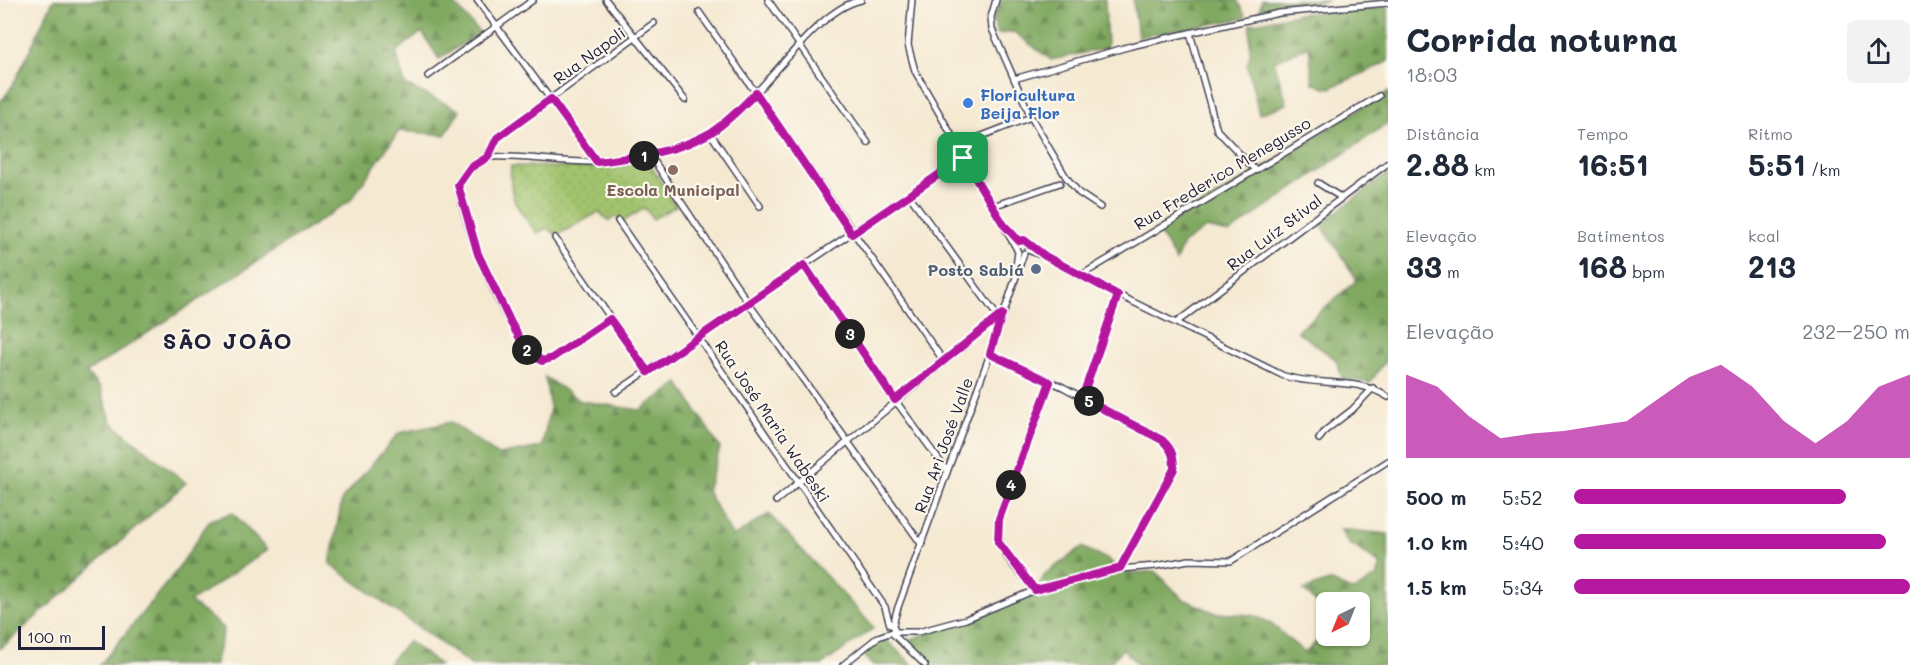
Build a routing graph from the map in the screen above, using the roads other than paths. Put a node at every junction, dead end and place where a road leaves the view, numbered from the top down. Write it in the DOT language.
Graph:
graph roads {
  1 [pos="477,0"];
  2 [pos="532,0"];
  3 [pos="606,0"];
  4 [pos="768,0"];
  5 [pos="861,0"];
  6 [pos="912,0"];
  7 [pos="996,0"];
  8 [pos="849,1"];
  9 [pos="1388,3"];
  10 [pos="699,12"];
  11 [pos="654,23"];
  12 [pos="496,27"];
  13 [pos="1190,33"];
  14 [pos="634,38"];
  15 [pos="801,45"];
  16 [pos="428,76"];
  17 [pos="1014,79"];
  18 [pos="756,93"];
  19 [pos="1379,96"];
  20 [pos="551,99"];
  21 [pos="685,100"];
  22 [pos="1031,117"];
  23 [pos="710,133"];
  24 [pos="868,143"];
  25 [pos="956,146"];
  26 [pos="650,155"];
  27 [pos="488,157"];
  28 [pos="963,158"];
  29 [pos="597,162"];
  30 [pos="1388,163"];
  31 [pos="1254,169"];
  32 [pos="1060,183"];
  33 [pos="1318,183"];
  34 [pos="909,195"];
  35 [pos="1342,198"];
  36 [pos="760,206"];
  37 [pos="993,206"];
  38 [pos="1100,207"];
  39 [pos="618,221"];
  40 [pos="852,234"];
  41 [pos="555,238"];
  42 [pos="1022,247"];
  43 [pos="804,265"];
  44 [pos="1080,276"];
  45 [pos="1118,295"];
  46 [pos="749,304"];
  47 [pos="1000,315"];
  48 [pos="610,319"];
  49 [pos="1177,322"];
  50 [pos="700,338"];
  51 [pos="990,354"];
  52 [pos="942,360"];
  53 [pos="648,372"];
  54 [pos="1050,382"];
  55 [pos="1373,388"];
  56 [pos="616,392"];
  57 [pos="1082,398"];
  58 [pos="1388,398"];
  59 [pos="895,400"];
  60 [pos="1319,439"];
  61 [pos="846,443"];
  62 [pos="1388,461"];
  63 [pos="947,471"];
  64 [pos="800,484"];
  65 [pos="776,501"];
  66 [pos="922,545"];
  67 [pos="1120,568"];
  68 [pos="1035,590"];
  69 [pos="885,607"];
  70 [pos="897,610"];
  71 [pos="892,629"];
  72 [pos="902,633"];
  73 [pos="901,641"];
  74 [pos="843,665"];
  75 [pos="925,665"];
  1 -- 12 [label="street"];
  2 -- 12 [label="street"];
  3 -- 14 [label="street"];
  4 -- 15 [label="street"];
  5 -- 8 [label="street"];
  6 -- 25 [label="street"];
  7 -- 17 [label="street"];
  8 -- 15 [label="street"];
  9 -- 13 [label="street"];
  10 -- 18 [label="street"];
  11 -- 14 [label="street, Rua Napoli"];
  12 -- 16 [label="street"];
  12 -- 20 [label="street"];
  13 -- 17 [label="street"];
  13 -- 31 [label="street"];
  14 -- 20 [label="street, Rua Napoli"];
  14 -- 21 [label="street"];
  15 -- 18 [label="street"];
  15 -- 24 [label="street"];
  17 -- 22 [label="street"];
  18 -- 23 [label="street"];
  18 -- 40 [label="street"];
  19 -- 31 [label="street, Rua Frederico Menegusso"];
  20 -- 27 [label="street, Rua Napoli"];
  20 -- 29 [label="street"];
  22 -- 25 [label="street"];
  22 -- 38 [label="street"];
  23 -- 26 [label="street"];
  23 -- 36 [label="street"];
  25 -- 28 [label="street"];
  26 -- 29 [label="street"];
  26 -- 46 [label="street"];
  27 -- 29 [label="street"];
  27 -- 48 [label="street, Rua Napoli"];
  28 -- 34 [label="street"];
  28 -- 37 [label="street"];
  30 -- 35 [label="street, Rua Luíz Stival"];
  31 -- 44 [label="street, Rua Frederico Menegusso"];
  32 -- 37 [label="street"];
  33 -- 35 [label="street"];
  34 -- 40 [label="street"];
  34 -- 47 [label="street"];
  35 -- 49 [label="street, Rua Luíz Stival"];
  37 -- 42 [label="street"];
  39 -- 50 [label="street, Rua José Maria Wabeski"];
  40 -- 43 [label="street"];
  40 -- 52 [label="street"];
  41 -- 48 [label="street"];
  42 -- 44 [label="street"];
  42 -- 47 [label="street, Rua Ari José Valle"];
  43 -- 46 [label="street"];
  43 -- 59 [label="street"];
  44 -- 45 [label="street"];
  45 -- 49 [label="street"];
  45 -- 57 [label="street"];
  46 -- 50 [label="street"];
  46 -- 61 [label="street"];
  47 -- 51 [label="street, Rua Ari José Valle"];
  47 -- 52 [label="street"];
  48 -- 53 [label="street"];
  49 -- 55 [label="street"];
  50 -- 53 [label="street"];
  50 -- 64 [label="street, Rua José Maria Wabeski"];
  51 -- 54 [label="street"];
  51 -- 63 [label="street, Rua Ari José Valle"];
  52 -- 59 [label="street"];
  53 -- 56 [label="street"];
  54 -- 57 [label="street"];
  54 -- 68 [label="street"];
  55 -- 58 [label="street"];
  55 -- 60 [label="street"];
  57 -- 67 [label="street"];
  59 -- 61 [label="street"];
  59 -- 63 [label="street"];
  61 -- 64 [label="street"];
  61 -- 66 [label="street"];
  62 -- 67 [label="street"];
  63 -- 66 [label="street, Rua Ari José Valle"];
  64 -- 65 [label="street"];
  64 -- 69 [label="street, Rua José Maria Wabeski"];
  66 -- 70 [label="street, Rua Ari José Valle"];
  67 -- 68 [label="street"];
  68 -- 72 [label="street"];
  69 -- 70 [label="street"];
  69 -- 71 [label="street, Rua José Maria Wabeski"];
  70 -- 71 [label="street, Rua Ari José Valle"];
  71 -- 72 [label="street"];
  71 -- 73 [label="street"];
  71 -- 74 [label="street"];
  72 -- 73 [label="street"];
  73 -- 75 [label="street"];
}
